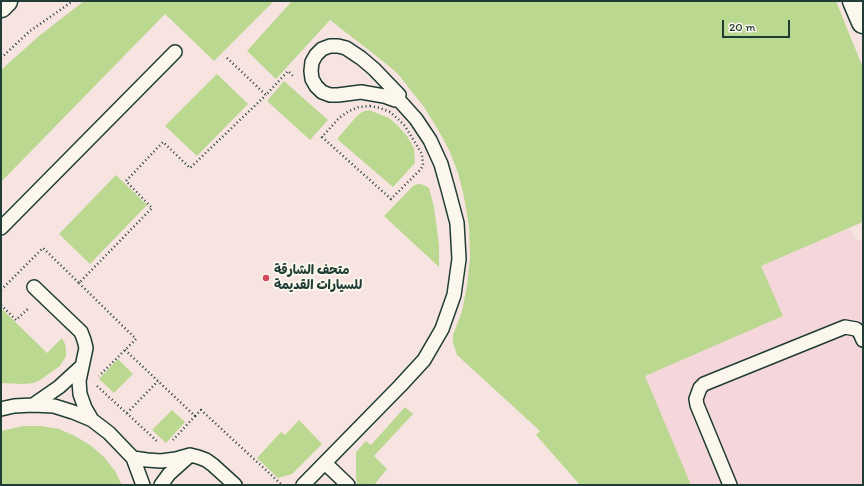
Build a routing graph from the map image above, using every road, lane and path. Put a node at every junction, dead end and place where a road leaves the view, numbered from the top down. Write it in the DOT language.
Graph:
graph roads {
  1 [pos="6,1"];
  2 [pos="73,1"];
  3 [pos="854,1"];
  4 [pos="1,6"];
  5 [pos="863,22"];
  6 [pos="175,52"];
  7 [pos="1,58"];
  8 [pos="227,58"];
  9 [pos="294,76"];
  10 [pos="266,95"];
  11 [pos="398,99"];
  12 [pos="333,113"];
  13 [pos="339,118"];
  14 [pos="1,228"];
  15 [pos="79,283"];
  16 [pos="1,290"];
  17 [pos="38,291"];
  18 [pos="1,305"];
  19 [pos="863,340"];
  20 [pos="125,350"];
  21 [pos="82,366"];
  22 [pos="98,376"];
  23 [pos="158,381"];
  24 [pos="92,382"];
  25 [pos="33,404"];
  26 [pos="1,410"];
  27 [pos="127,413"];
  28 [pos="195,416"];
  29 [pos="92,420"];
  30 [pos="170,443"];
  31 [pos="160,444"];
  32 [pos="190,455"];
  33 [pos="132,458"];
  34 [pos="325,463"];
  35 [pos="143,485"];
  36 [pos="161,485"];
  37 [pos="234,485"];
  38 [pos="282,485"];
  39 [pos="303,485"];
  40 [pos="348,485"];
  41 [pos="730,485"];
  1 -- 4 [label="main road"];
  2 -- 7 [label="path"];
  3 -- 5 [label="main road"];
  6 -- 14 [label="lane"];
  8 -- 10 [label="path"];
  9 -- 10 [label="path"];
  10 -- 15 [label="path"];
  11 -- 11 [label="lane"];
  11 -- 34 [label="lane"];
  12 -- 13 [label="path"];
  13 -- 13 [label="path"];
  15 -- 16 [label="path"];
  15 -- 20 [label="path"];
  17 -- 18 [label="path"];
  17 -- 21 [label="lane"];
  19 -- 41 [label="lane"];
  20 -- 22 [label="path"];
  20 -- 23 [label="path"];
  21 -- 25 [label="lane"];
  21 -- 29 [label="lane"];
  23 -- 27 [label="path"];
  23 -- 28 [label="path"];
  24 -- 27 [label="path"];
  25 -- 26 [label="lane"];
  25 -- 29 [label="lane"];
  27 -- 31 [label="path"];
  28 -- 30 [label="path"];
  28 -- 38 [label="path"];
  29 -- 33 [label="lane"];
  32 -- 33 [label="lane"];
  32 -- 36 [label="lane"];
  32 -- 37 [label="lane"];
  33 -- 35 [label="lane"];
  34 -- 39 [label="lane"];
  34 -- 40 [label="lane"];
}
